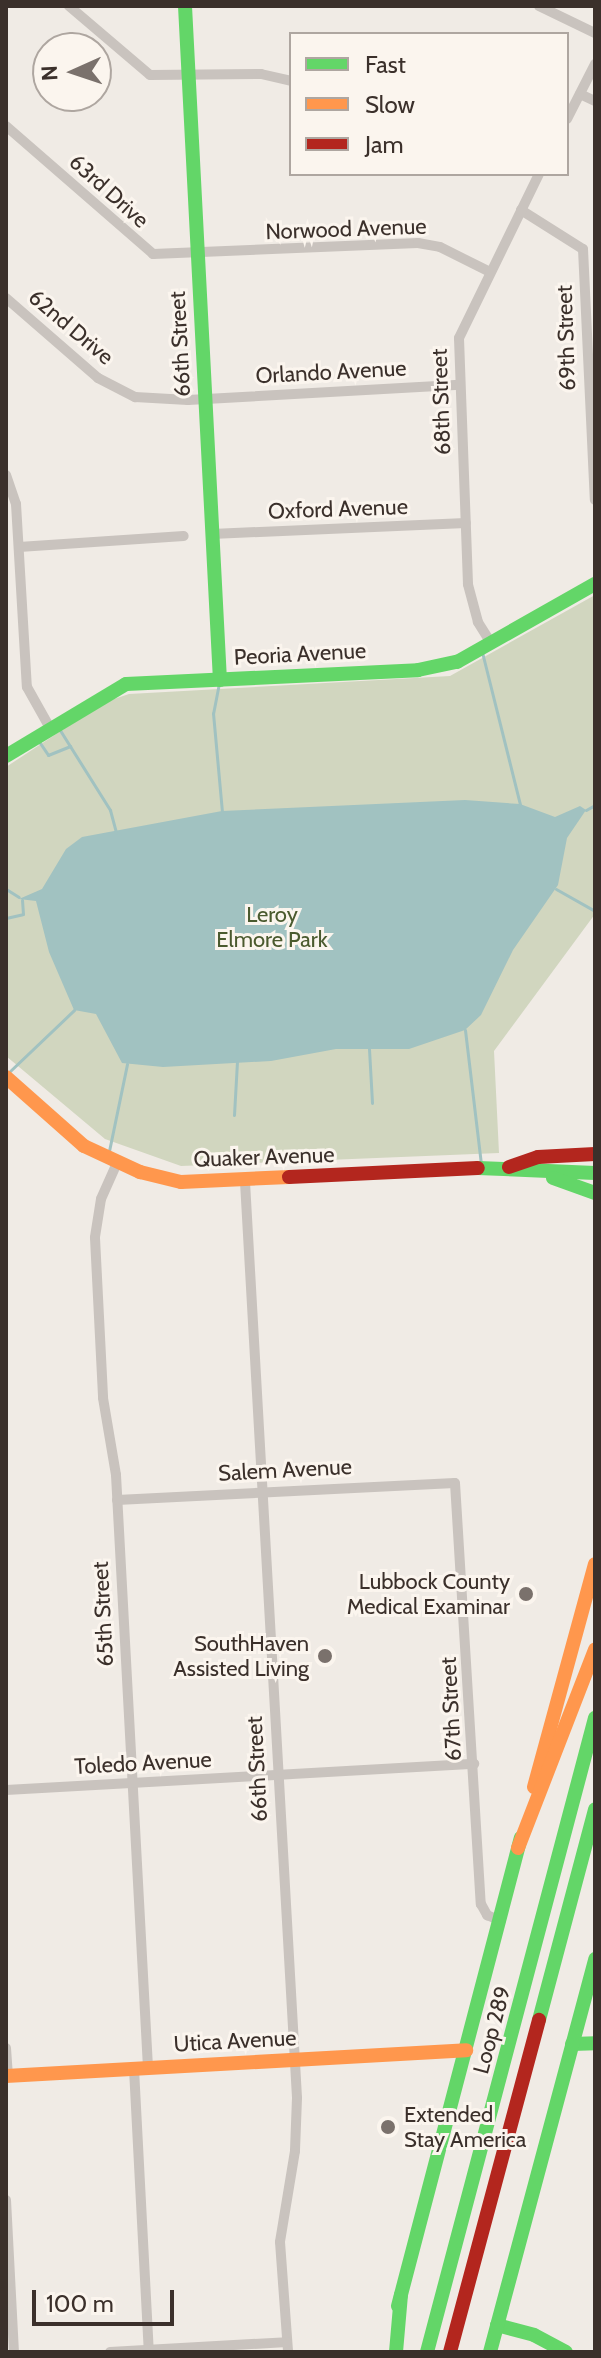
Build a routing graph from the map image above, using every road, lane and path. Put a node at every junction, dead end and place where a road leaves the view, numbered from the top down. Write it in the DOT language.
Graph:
graph roads {
  1 [pos="69,6"];
  2 [pos="185,6"];
  3 [pos="539,6"];
  4 [pos="595,33"];
  5 [pos="595,64"];
  6 [pos="188,77"];
  7 [pos="289,81"];
  8 [pos="580,94"];
  9 [pos="595,101"];
  10 [pos="569,115"];
  11 [pos="6,126"];
  12 [pos="538,176"];
  13 [pos="521,210"];
  14 [pos="198,255"];
  15 [pos="490,272"];
  16 [pos="6,298"];
  17 [pos="460,385"];
  18 [pos="205,399"];
  19 [pos="6,475"];
  20 [pos="595,500"];
  21 [pos="466,523"];
  22 [pos="212,534"];
  23 [pos="184,536"];
  24 [pos="19,547"];
  25 [pos="595,584"];
  26 [pos="491,643"];
  27 [pos="220,680"];
  28 [pos="50,728"];
  29 [pos="6,756"];
  30 [pos="6,1077"];
  31 [pos="595,1154"];
  32 [pos="117,1163"];
  33 [pos="509,1167"];
  34 [pos="595,1173"];
  35 [pos="537,1174"];
  36 [pos="245,1182"];
  37 [pos="595,1193"];
  38 [pos="455,1483"];
  39 [pos="264,1490"];
  40 [pos="117,1500"];
  41 [pos="595,1564"];
  42 [pos="595,1649"];
  43 [pos="595,1718"];
  44 [pos="474,1764"];
  45 [pos="280,1775"];
  46 [pos="133,1783"];
  47 [pos="6,1790"];
  48 [pos="595,1809"];
  49 [pos="518,1848"];
  50 [pos="501,1921"];
  51 [pos="595,1959"];
  52 [pos="595,2043"];
  53 [pos="572,2044"];
  54 [pos="6,2048"];
  55 [pos="466,2050"];
  56 [pos="295,2060"];
  57 [pos="141,2068"];
  58 [pos="7,2076"];
  59 [pos="6,2200"];
  60 [pos="401,2295"];
  61 [pos="497,2325"];
  62 [pos="287,2347"];
  63 [pos="149,2351"];
  64 [pos="14,2352"];
  65 [pos="110,2352"];
  66 [pos="386,2352"];
  67 [pos="396,2352"];
  68 [pos="427,2352"];
  69 [pos="450,2352"];
  70 [pos="490,2352"];
  71 [pos="566,2352"];
  1 -- 6 [label="street"];
  2 -- 6 [label="main road, 66th Street"];
  3 -- 4 [label="street"];
  5 -- 8 [label="street"];
  6 -- 7 [label="street"];
  6 -- 14 [label="main road, 66th Street"];
  8 -- 9 [label="street"];
  8 -- 10 [label="street"];
  11 -- 14 [label="street, 63rd Drive"];
  12 -- 13 [label="street, 68th Street"];
  13 -- 15 [label="street, 68th Street"];
  13 -- 20 [label="street, 69th Street"];
  14 -- 15 [label="street, Norwood Avenue"];
  14 -- 18 [label="main road, 66th Street"];
  15 -- 17 [label="street, 68th Street"];
  16 -- 18 [label="street, 62nd Drive"];
  17 -- 18 [label="street, Orlando Avenue"];
  17 -- 21 [label="street, 68th Street"];
  18 -- 22 [label="main road, 66th Street"];
  19 -- 24 [label="street"];
  21 -- 22 [label="street, Oxford Avenue"];
  21 -- 26 [label="street, 68th Street"];
  22 -- 27 [label="main road, 66th Street"];
  23 -- 24 [label="street"];
  24 -- 28 [label="street"];
  25 -- 26 [label="main road, Peoria Avenue"];
  26 -- 27 [label="main road, Peoria Avenue"];
  27 -- 28 [label="main road, Peoria Avenue"];
  28 -- 29 [label="main road, Peoria Avenue"];
  30 -- 32 [label="main road, Quaker Avenue"];
  31 -- 33 [label="main road, Quaker Avenue"];
  32 -- 36 [label="main road, Quaker Avenue"];
  32 -- 40 [label="street, 65th Street"];
  33 -- 35 [label="main road, Quaker Avenue"];
  33 -- 36 [label="main road, Quaker Avenue"];
  34 -- 35 [label="main road, Quaker Avenue"];
  35 -- 37 [label="main road"];
  36 -- 39 [label="street, 66th Street"];
  38 -- 39 [label="street, Salem Avenue"];
  38 -- 44 [label="street, 67th Street"];
  39 -- 40 [label="street, Salem Avenue"];
  39 -- 45 [label="street, 66th Street"];
  40 -- 46 [label="street, 65th Street"];
  41 -- 49 [label="main road"];
  42 -- 49 [label="main road"];
  43 -- 68 [label="main road, Loop 289"];
  44 -- 45 [label="street, Toledo Avenue"];
  44 -- 50 [label="street, 67th Street"];
  45 -- 46 [label="street, Toledo Avenue"];
  45 -- 56 [label="street, 66th Street"];
  46 -- 47 [label="street, Toledo Avenue"];
  46 -- 57 [label="street, 65th Street"];
  48 -- 69 [label="main road, Loop 289"];
  49 -- 50 [label="main road"];
  50 -- 55 [label="main road"];
  51 -- 53 [label="main road"];
  52 -- 53 [label="main road"];
  53 -- 61 [label="main road"];
  54 -- 58 [label="street"];
  55 -- 56 [label="main road, Utica Avenue"];
  55 -- 60 [label="main road"];
  56 -- 57 [label="main road, Utica Avenue"];
  56 -- 62 [label="street, 66th Street"];
  57 -- 58 [label="main road, Utica Avenue"];
  57 -- 63 [label="street, 65th Street"];
  59 -- 64 [label="street"];
  60 -- 66 [label="main road"];
  60 -- 67 [label="main road"];
  61 -- 70 [label="main road"];
  61 -- 71 [label="main road"];
  62 -- 63 [label="street"];
  63 -- 65 [label="street"];
}
